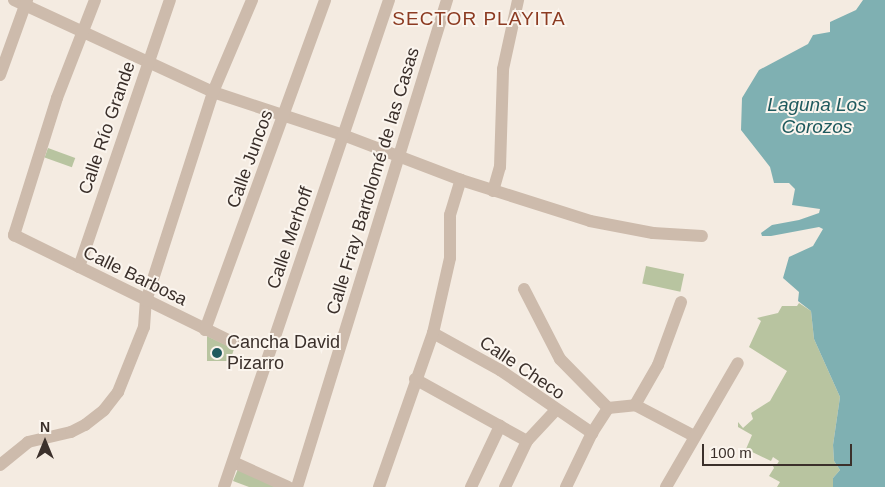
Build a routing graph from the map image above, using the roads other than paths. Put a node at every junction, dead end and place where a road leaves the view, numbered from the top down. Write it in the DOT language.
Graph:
graph roads {
  1 [pos="95,0"];
  2 [pos="170,0"];
  3 [pos="252,0"];
  4 [pos="325,0"];
  5 [pos="389,0"];
  6 [pos="447,0"];
  7 [pos="518,0"];
  8 [pos="22,2"];
  9 [pos="81,32"];
  10 [pos="148,64"];
  11 [pos="0,75"];
  12 [pos="213,92"];
  13 [pos="284,116"];
  14 [pos="343,135"];
  15 [pos="398,155"];
  16 [pos="461,180"];
  17 [pos="494,191"];
  18 [pos="702,236"];
  19 [pos="78,267"];
  20 [pos="524,289"];
  21 [pos="146,301"];
  22 [pos="681,302"];
  23 [pos="205,330"];
  24 [pos="433,333"];
  25 [pos="234,343"];
  26 [pos="738,363"];
  27 [pos="415,378"];
  28 [pos="636,405"];
  29 [pos="608,408"];
  30 [pos="555,411"];
  31 [pos="500,426"];
  32 [pos="592,433"];
  33 [pos="694,436"];
  34 [pos="527,441"];
  35 [pos="232,462"];
  36 [pos="0,465"];
  37 [pos="224,487"];
  38 [pos="288,487"];
  39 [pos="297,487"];
  40 [pos="379,487"];
  41 [pos="471,487"];
  42 [pos="505,487"];
  43 [pos="566,487"];
  44 [pos="666,487"];
  1 -- 9 [label="street"];
  2 -- 10 [label="street, Calle Río Grande"];
  3 -- 12 [label="street"];
  4 -- 13 [label="street, Calle Juncos"];
  5 -- 14 [label="street, Calle Merhoff"];
  6 -- 15 [label="street, Calle Fray Bartolomé de las Casas"];
  7 -- 17 [label="street"];
  8 -- 9 [label="street"];
  8 -- 11 [label="street"];
  9 -- 10 [label="street"];
  9 -- 19 [label="street, Calle Barbosa"];
  10 -- 12 [label="street"];
  10 -- 19 [label="street, Calle Río Grande"];
  12 -- 13 [label="street"];
  12 -- 21 [label="street"];
  13 -- 14 [label="street"];
  13 -- 23 [label="street, Calle Juncos"];
  14 -- 15 [label="street"];
  14 -- 35 [label="street, Calle Merhoff"];
  15 -- 16 [label="street"];
  15 -- 39 [label="street, Calle Fray Bartolomé de las Casas"];
  16 -- 17 [label="street"];
  16 -- 24 [label="street"];
  17 -- 18 [label="street"];
  19 -- 21 [label="street, Calle Barbosa"];
  20 -- 29 [label="street"];
  21 -- 23 [label="street, Calle Barbosa"];
  21 -- 36 [label="street"];
  22 -- 28 [label="street"];
  23 -- 25 [label="street, Calle Barbosa"];
  24 -- 27 [label="street"];
  24 -- 30 [label="street, Calle Checo"];
  26 -- 33 [label="street"];
  27 -- 31 [label="street"];
  27 -- 40 [label="street"];
  28 -- 29 [label="street"];
  28 -- 33 [label="street"];
  29 -- 32 [label="street"];
  30 -- 32 [label="street, Calle Checo"];
  30 -- 34 [label="street"];
  31 -- 34 [label="street"];
  31 -- 41 [label="street"];
  32 -- 43 [label="street"];
  33 -- 44 [label="street"];
  34 -- 42 [label="street"];
  35 -- 37 [label="street, Calle Merhoff"];
  35 -- 38 [label="street"];
}
